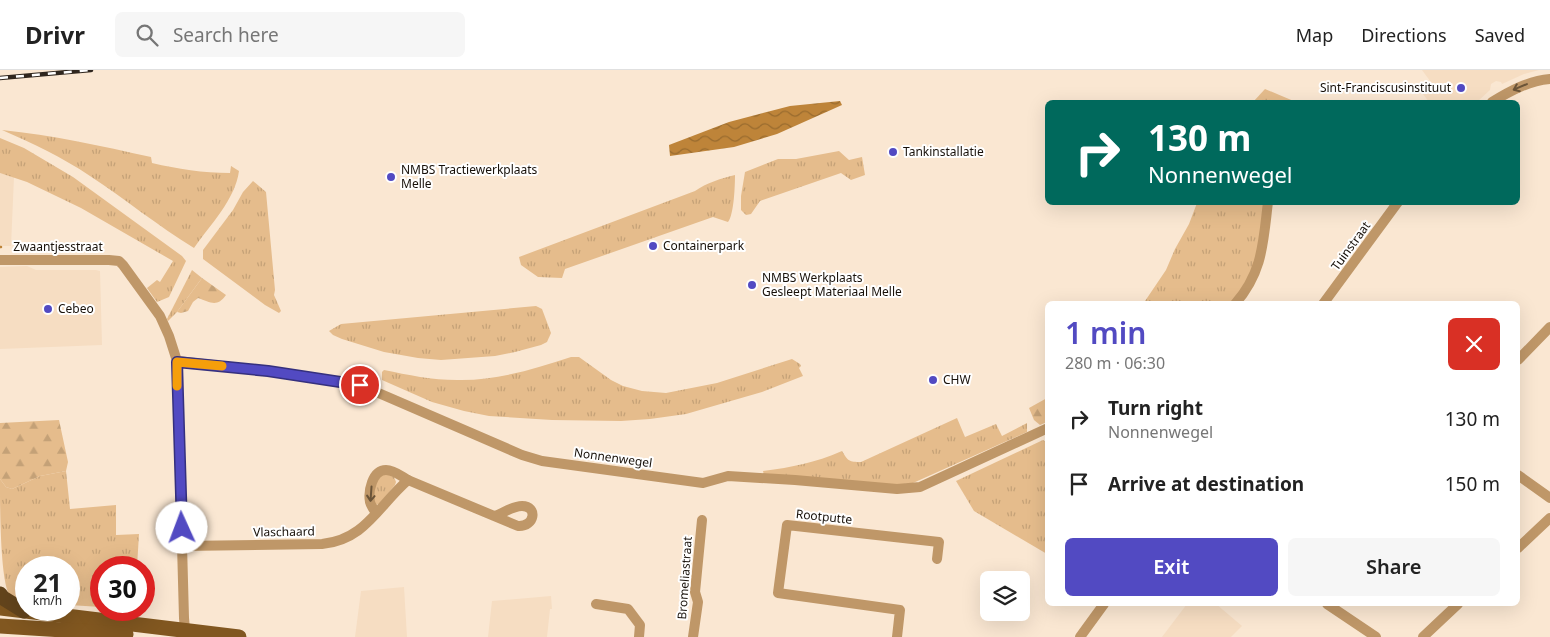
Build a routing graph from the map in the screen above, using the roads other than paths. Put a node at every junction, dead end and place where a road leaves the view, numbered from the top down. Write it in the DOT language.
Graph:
graph roads {
  1 [pos="1550,79"];
  2 [pos="1496,100"];
  3 [pos="1268,205"];
  4 [pos="1396,205"];
  5 [pos="0,260"];
  6 [pos="1237,301"];
  7 [pos="1325,301"];
  8 [pos="1550,326"];
  9 [pos="1520,358"];
  10 [pos="177,362"];
  11 [pos="1045,429"];
  12 [pos="1520,476"];
  13 [pos="408,480"];
  14 [pos="1550,498"];
  15 [pos="376,513"];
  16 [pos="496,516"];
  17 [pos="1550,518"];
  18 [pos="702,520"];
  19 [pos="182,546"];
  20 [pos="1520,546"];
  21 [pos="937,560"];
  22 [pos="0,594"];
  23 [pos="596,604"];
  24 [pos="15,605"];
  25 [pos="1103,606"];
  26 [pos="1330,606"];
  27 [pos="1456,606"];
  28 [pos="0,608"];
  29 [pos="15,609"];
  30 [pos="80,619"];
  31 [pos="4,624"];
  32 [pos="183,635"];
  33 [pos="160,637"];
  34 [pos="239,637"];
  35 [pos="638,637"];
  36 [pos="693,637"];
  37 [pos="897,637"];
  38 [pos="1080,637"];
  39 [pos="1376,637"];
  40 [pos="1423,637"];
  1 -- 2 [label="street, one-way"];
  3 -- 6 [label="street"];
  4 -- 7 [label="street, Tuinstraat"];
  5 -- 10 [label="street, Zwaantjesstraat"];
  8 -- 9 [label="street"];
  10 -- 11 [label="street, Nonnenwegel"];
  10 -- 19 [label="street, Zwaantjesstraat"];
  12 -- 14 [label="street"];
  13 -- 15 [label="street, Vlaschaard"];
  13 -- 15 [label="street, one-way"];
  13 -- 16 [label="street"];
  15 -- 19 [label="street, Vlaschaard"];
  17 -- 20 [label="street"];
  18 -- 36 [label="street, Bromeliastraat"];
  19 -- 32 [label="street, Zwaantjesstraat"];
  21 -- 37 [label="street, Rootputte"];
  22 -- 24 [label="highway"];
  23 -- 35 [label="street"];
  25 -- 38 [label="street"];
  26 -- 39 [label="street"];
  27 -- 40 [label="street"];
  28 -- 29 [label="main road"];
  30 -- 32 [label="main road"];
  31 -- 33 [label="main road"];
  32 -- 34 [label="main road"];
}
